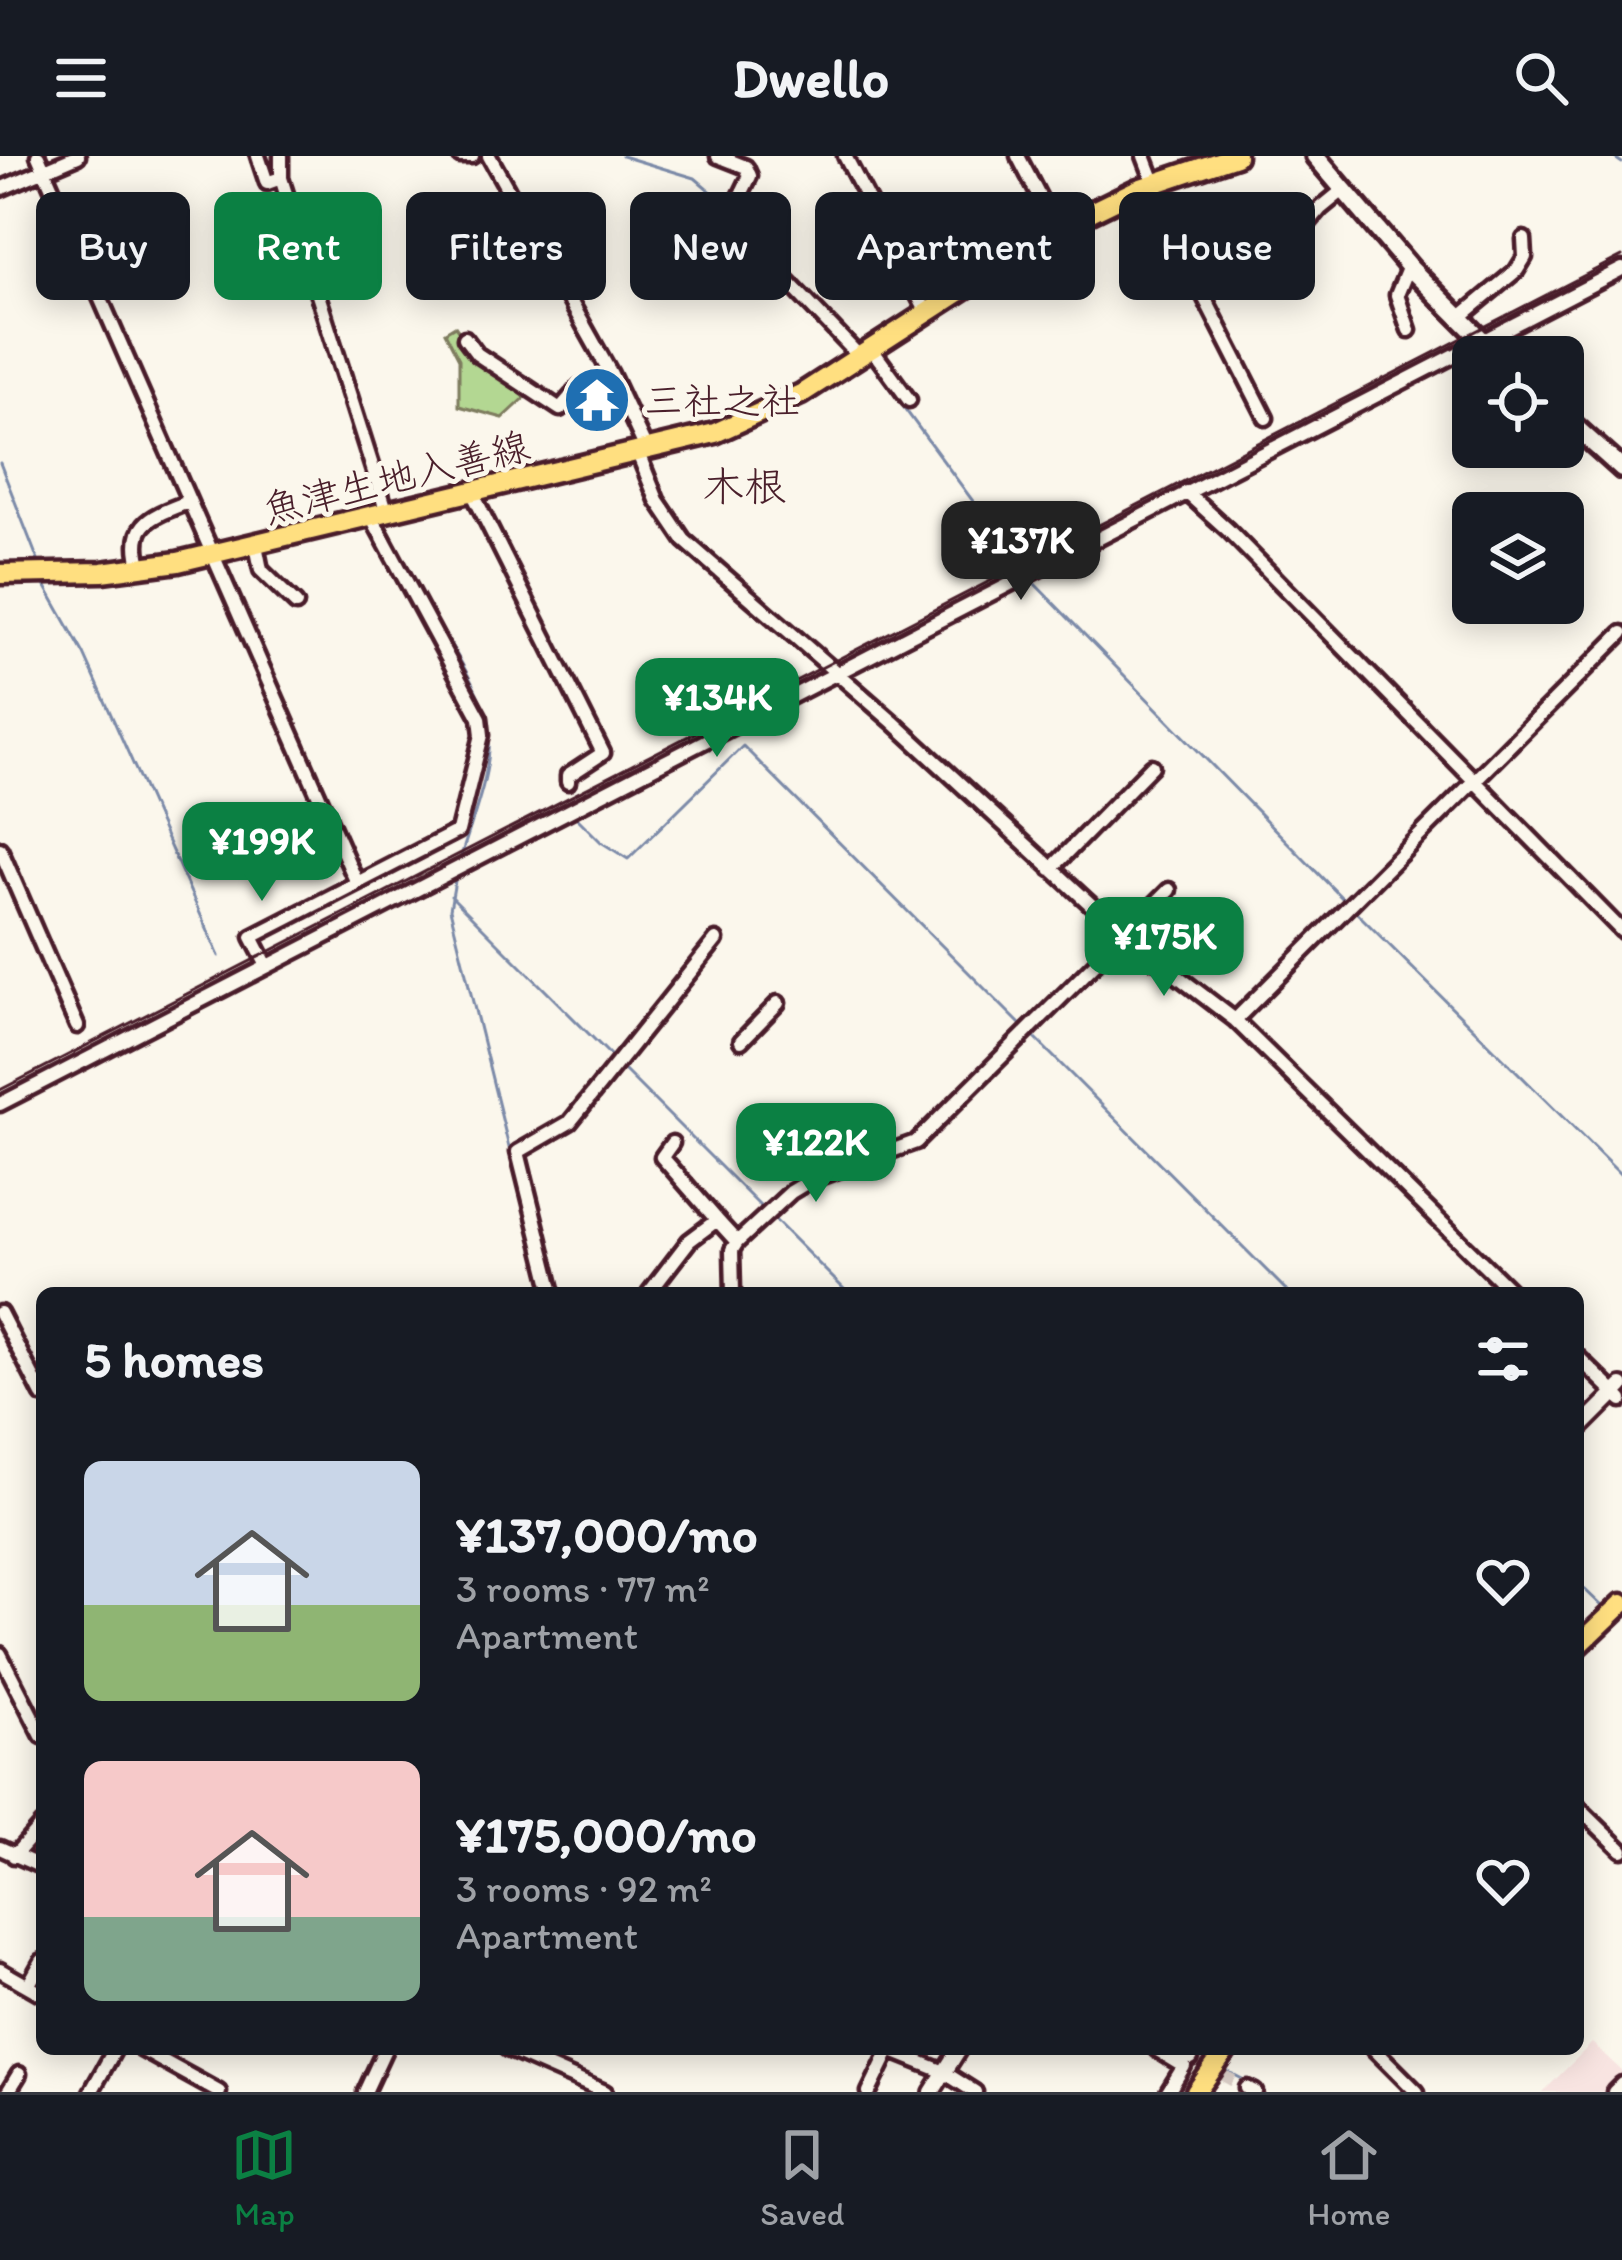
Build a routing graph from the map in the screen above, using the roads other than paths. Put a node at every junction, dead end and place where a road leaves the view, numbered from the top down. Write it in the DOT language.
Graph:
graph roads {
  1 [pos="78,156"];
  2 [pos="258,156"];
  3 [pos="281,156"];
  4 [pos="460,156"];
  5 [pos="472,156"];
  6 [pos="489,156"];
  7 [pos="718,156"];
  8 [pos="845,156"];
  9 [pos="1018,156"];
  10 [pos="1144,156"];
  11 [pos="1236,156"];
  12 [pos="1315,156"];
  13 [pos="40,163"];
  14 [pos="281,178"];
  15 [pos="1151,183"];
  16 [pos="0,189"];
  17 [pos="1343,190"];
  18 [pos="1037,192"];
  19 [pos="1155,192"];
  20 [pos="1095,210"];
  21 [pos="1315,219"];
  22 [pos="1524,239"];
  23 [pos="1409,266"];
  24 [pos="1622,269"];
  25 [pos="947,300"];
  26 [pos="1204,300"];
  27 [pos="927,313"];
  28 [pos="1458,319"];
  29 [pos="1409,329"];
  30 [pos="1476,336"];
  31 [pos="1491,336"];
  32 [pos="465,338"];
  33 [pos="865,352"];
  34 [pos="1452,356"];
  35 [pos="610,374"];
  36 [pos="909,400"];
  37 [pos="1266,418"];
  38 [pos="1584,435"];
  39 [pos="642,452"];
  40 [pos="1622,470"];
  41 [pos="472,492"];
  42 [pos="1186,492"];
  43 [pos="188,502"];
  44 [pos="379,515"];
  45 [pos="256,545"];
  46 [pos="213,555"];
  47 [pos="141,568"];
  48 [pos="0,574"];
  49 [pos="296,604"];
  50 [pos="1622,633"];
  51 [pos="835,671"];
  52 [pos="1152,766"];
  53 [pos="1472,781"];
  54 [pos="568,782"];
  55 [pos="0,849"];
  56 [pos="1052,869"];
  57 [pos="357,883"];
  58 [pos="1169,890"];
  59 [pos="1622,931"];
  60 [pos="1187,932"];
  61 [pos="1125,936"];
  62 [pos="716,940"];
  63 [pos="1155,961"];
  64 [pos="267,966"];
  65 [pos="778,1003"];
  66 [pos="1235,1019"];
  67 [pos="77,1026"];
  68 [pos="741,1042"];
  69 [pos="0,1104"];
  70 [pos="672,1143"];
  71 [pos="717,1220"];
  72 [pos="736,1241"];
  73 [pos="552,1287"];
  74 [pos="654,1287"];
  75 [pos="734,1287"];
  76 [pos="1507,1287"];
  77 [pos="0,1313"];
  78 [pos="1584,1362"];
  79 [pos="36,1383"];
  80 [pos="1620,1393"];
  81 [pos="1584,1425"];
  82 [pos="1622,1604"];
  83 [pos="1584,1640"];
  84 [pos="0,1654"];
  85 [pos="36,1724"];
  86 [pos="1584,1813"];
  87 [pos="36,1831"];
  88 [pos="0,1848"];
  89 [pos="1622,1850"];
  90 [pos="14,1856"];
  91 [pos="36,1865"];
  92 [pos="0,1970"];
  93 [pos="36,1971"];
  94 [pos="28,1986"];
  95 [pos="36,1991"];
  96 [pos="112,2055"];
  97 [pos="152,2055"];
  98 [pos="382,2055"];
  99 [pos="521,2055"];
  100 [pos="886,2055"];
  101 [pos="903,2055"];
  102 [pos="954,2055"];
  103 [pos="1166,2055"];
  104 [pos="1185,2055"];
  105 [pos="1223,2055"];
  106 [pos="1380,2055"];
  107 [pos="1191,2058"];
  108 [pos="942,2071"];
  109 [pos="20,2074"];
  110 [pos="1622,2084"];
  111 [pos="8,2092"];
  112 [pos="91,2092"];
  113 [pos="219,2092"];
  114 [pos="365,2092"];
  115 [pos="604,2092"];
  116 [pos="869,2092"];
  117 [pos="932,2092"];
  118 [pos="975,2092"];
  119 [pos="1168,2092"];
  120 [pos="1196,2092"];
  121 [pos="1418,2092"];
  122 [pos="1614,2092"];
  1 -- 13 [label="street"];
  2 -- 14 [label="street"];
  3 -- 14 [label="street"];
  4 -- 5 [label="street"];
  6 -- 35 [label="street"];
  7 -- 33 [label="street"];
  8 -- 27 [label="street"];
  9 -- 18 [label="street"];
  10 -- 15 [label="street"];
  11 -- 15 [label="main road, 魚津生地入善線"];
  12 -- 17 [label="main road"];
  13 -- 16 [label="street"];
  13 -- 43 [label="street"];
  14 -- 44 [label="street"];
  15 -- 19 [label="street"];
  15 -- 20 [label="main road, 魚津生地入善線"];
  17 -- 21 [label="street"];
  17 -- 23 [label="main road"];
  22 -- 28 [label="street"];
  23 -- 28 [label="main road"];
  23 -- 29 [label="street"];
  24 -- 31 [label="street"];
  25 -- 27 [label="main road, 魚津生地入善線"];
  26 -- 37 [label="street"];
  27 -- 33 [label="main road, 魚津生地入善線"];
  28 -- 30 [label="main road"];
  32 -- 35 [label="street"];
  33 -- 36 [label="street"];
  33 -- 39 [label="main road, 魚津生地入善線"];
  34 -- 42 [label="street"];
  35 -- 39 [label="street"];
  38 -- 40 [label="main road"];
  39 -- 41 [label="main road, 魚津生地入善線"];
  39 -- 51 [label="street"];
  41 -- 44 [label="main road, 魚津生地入善線"];
  41 -- 54 [label="street"];
  42 -- 51 [label="street"];
  42 -- 53 [label="street"];
  43 -- 46 [label="street"];
  43 -- 47 [label="street"];
  44 -- 45 [label="main road, 魚津生地入善線"];
  44 -- 57 [label="street"];
  45 -- 46 [label="main road, 魚津生地入善線"];
  45 -- 49 [label="street"];
  46 -- 47 [label="main road, 魚津生地入善線"];
  46 -- 57 [label="street"];
  47 -- 48 [label="main road, 魚津生地入善線"];
  50 -- 53 [label="street"];
  51 -- 56 [label="street"];
  51 -- 64 [label="street"];
  52 -- 56 [label="street"];
  53 -- 59 [label="street"];
  53 -- 66 [label="street"];
  55 -- 67 [label="street"];
  56 -- 61 [label="street"];
  57 -- 64 [label="street"];
  58 -- 61 [label="street"];
  60 -- 63 [label="street"];
  61 -- 63 [label="street"];
  61 -- 72 [label="street"];
  62 -- 73 [label="street"];
  63 -- 66 [label="street"];
  64 -- 69 [label="street"];
  65 -- 68 [label="street"];
  66 -- 76 [label="street"];
  70 -- 71 [label="street"];
  71 -- 72 [label="street"];
  71 -- 74 [label="street"];
  72 -- 75 [label="street"];
  77 -- 79 [label="street"];
  78 -- 80 [label="street"];
  80 -- 81 [label="street"];
  82 -- 83 [label="main road"];
  84 -- 85 [label="street"];
  86 -- 89 [label="street"];
  87 -- 90 [label="street"];
  88 -- 90 [label="street"];
  90 -- 91 [label="street"];
  92 -- 94 [label="street"];
  93 -- 94 [label="street"];
  94 -- 95 [label="street"];
  96 -- 112 [label="street"];
  97 -- 113 [label="street"];
  98 -- 114 [label="street"];
  99 -- 115 [label="street"];
  100 -- 116 [label="street"];
  101 -- 108 [label="street"];
  102 -- 108 [label="street"];
  103 -- 119 [label="street"];
  104 -- 107 [label="street"];
  105 -- 120 [label="main road"];
  106 -- 121 [label="street"];
  108 -- 117 [label="street"];
  108 -- 118 [label="street"];
  109 -- 111 [label="street"];
  110 -- 122 [label="street"];
}
